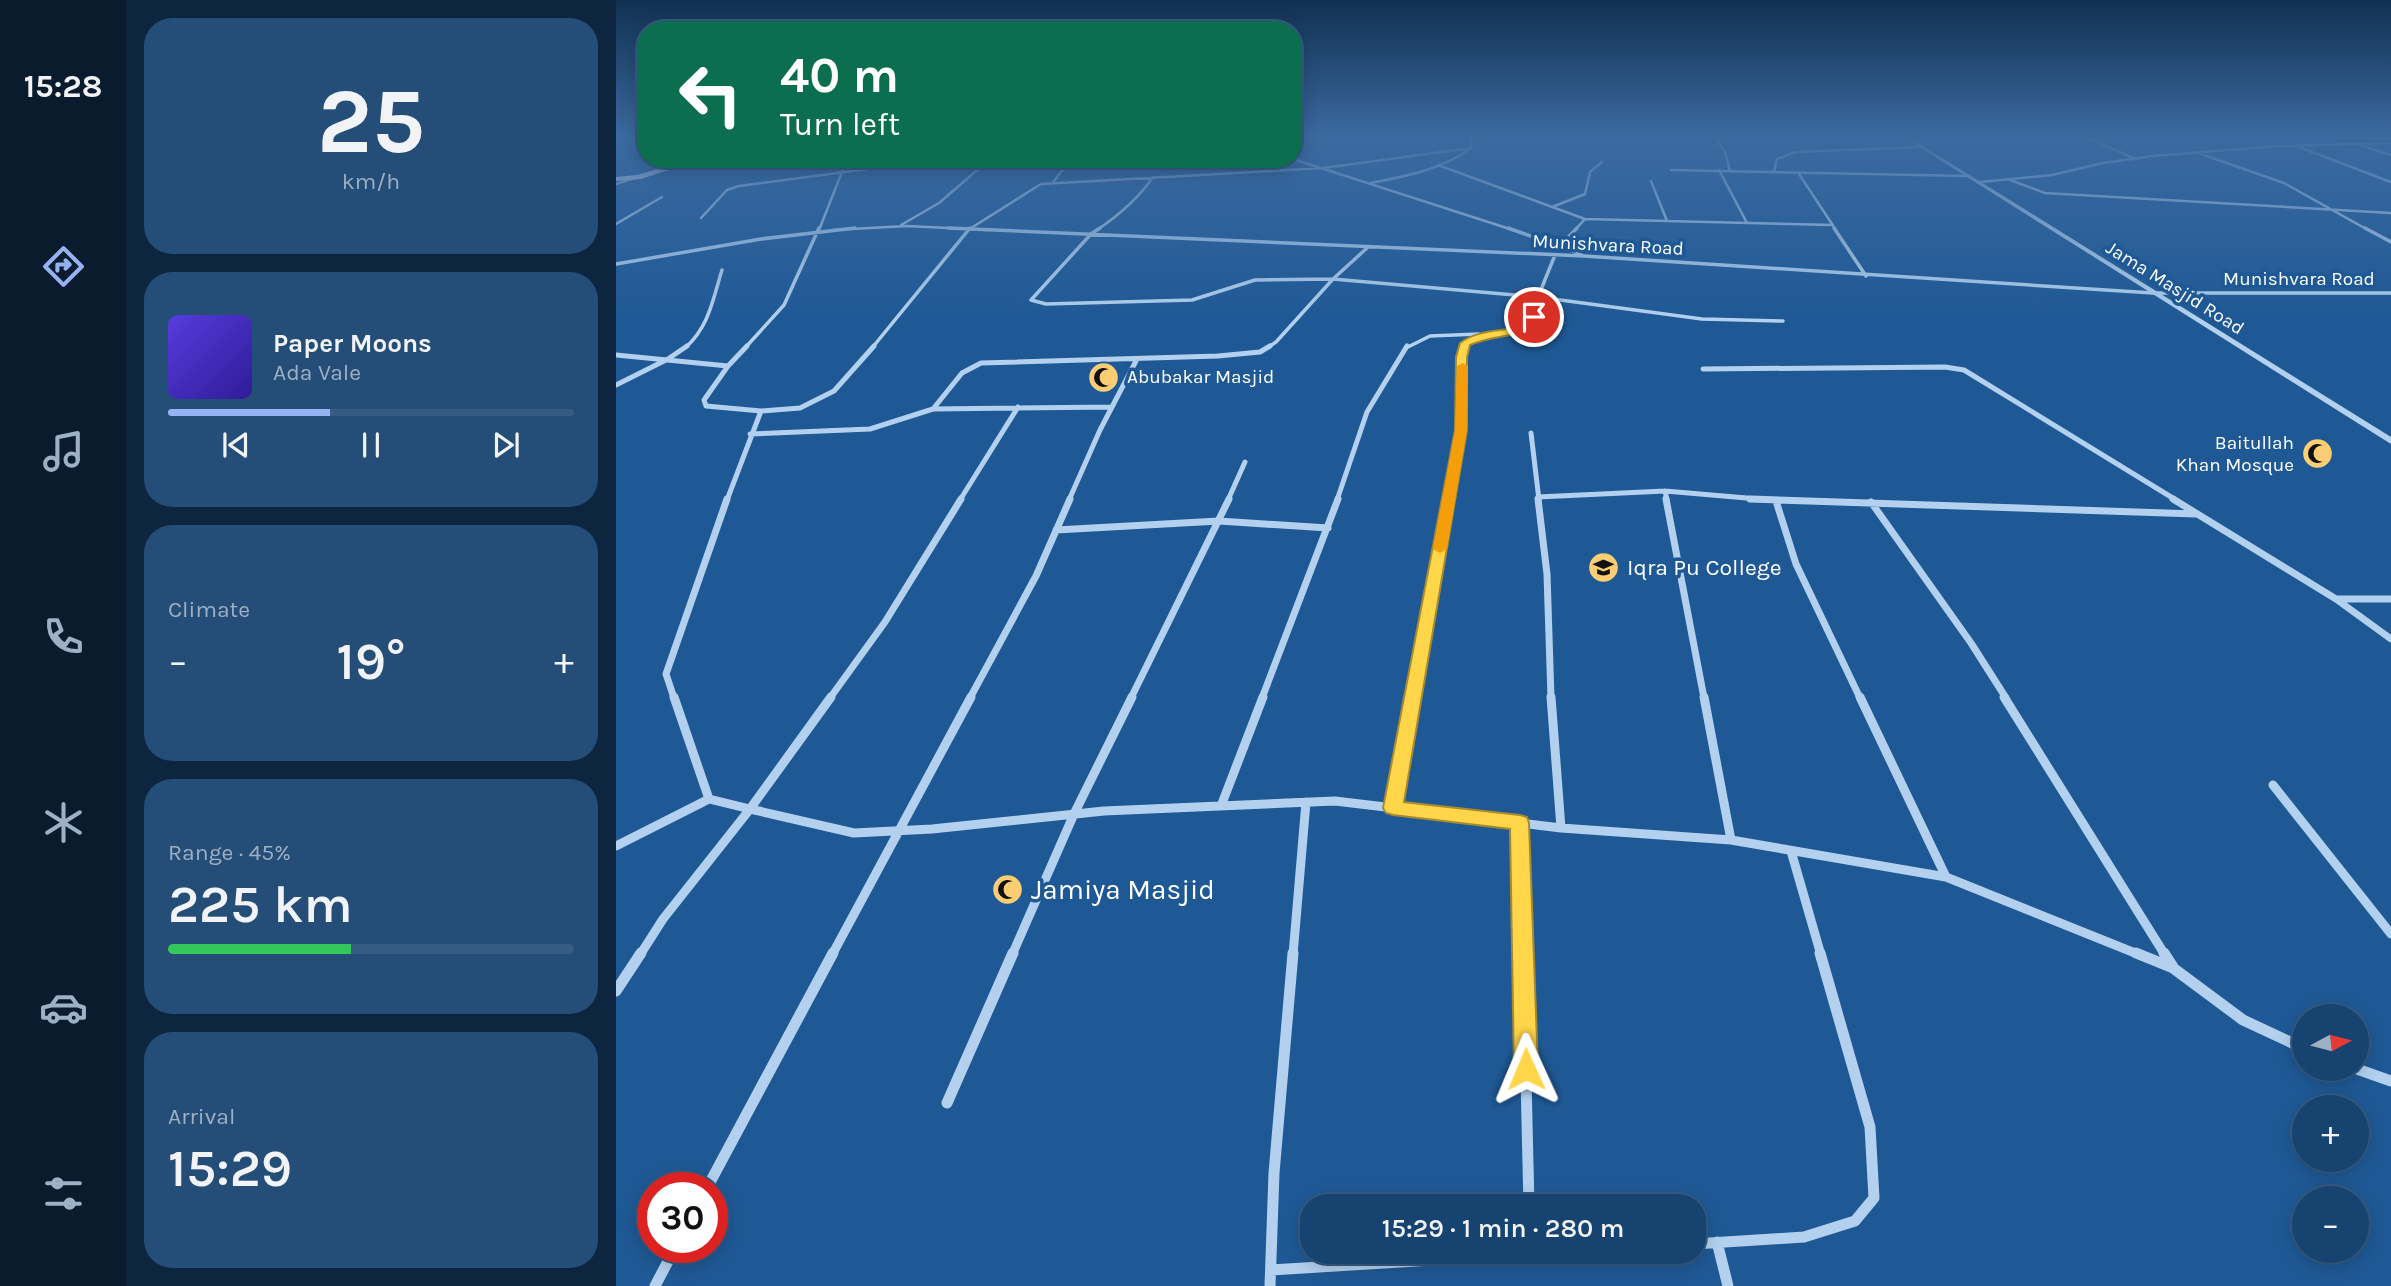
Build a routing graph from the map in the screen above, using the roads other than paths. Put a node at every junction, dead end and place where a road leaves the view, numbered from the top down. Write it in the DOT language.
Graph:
graph roads {
  1 [pos="660,198"];
  2 [pos="721,198"];
  3 [pos="831,198"];
  4 [pos="945,198"];
  5 [pos="1018,198"];
  6 [pos="1136,198"];
  7 [pos="1418,198"];
  8 [pos="1528,198"];
  9 [pos="1575,198"];
  10 [pos="1658,198"];
  11 [pos="1734,198"];
  12 [pos="1815,198"];
  13 [pos="2005,198"];
  14 [pos="2144,198"];
  15 [pos="2311,198"];
  16 [pos="1552,207"];
  17 [pos="2335,211"];
  18 [pos="2391,213"];
  19 [pos="701,218"];
  20 [pos="1585,219"];
  21 [pos="1667,221"];
  22 [pos="1748,223"];
  23 [pos="616,224"];
  24 [pos="1833,225"];
  25 [pos="901,226"];
  26 [pos="968,229"];
  27 [pos="818,231"];
  28 [pos="1091,234"];
  29 [pos="2391,242"];
  30 [pos="1561,244"];
  31 [pos="1367,248"];
  32 [pos="1555,255"];
  33 [pos="1584,256"];
  34 [pos="617,266"];
  35 [pos="722,270"];
  36 [pos="1866,276"];
  37 [pos="1333,279"];
  38 [pos="2152,293"];
  39 [pos="2391,293"];
  40 [pos="1538,297"];
  41 [pos="1783,321"];
  42 [pos="1486,334"];
  43 [pos="616,355"];
  44 [pos="668,359"];
  45 [pos="1137,359"];
  46 [pos="728,366"];
  47 [pos="1703,369"];
  48 [pos="616,385"];
  49 [pos="1018,407"];
  50 [pos="1112,407"];
  51 [pos="933,410"];
  52 [pos="761,411"];
  53 [pos="1531,433"];
  54 [pos="750,434"];
  55 [pos="2391,441"];
  56 [pos="1245,462"];
  57 [pos="1665,491"];
  58 [pos="1538,497"];
  59 [pos="1776,501"];
  60 [pos="1871,502"];
  61 [pos="2197,514"];
  62 [pos="1219,521"];
  63 [pos="1328,528"];
  64 [pos="1056,530"];
  65 [pos="2336,599"];
  66 [pos="2391,599"];
  67 [pos="2391,639"];
  68 [pos="2273,785"];
  69 [pos="709,799"];
  70 [pos="1306,802"];
  71 [pos="1221,806"];
  72 [pos="1393,808"];
  73 [pos="750,809"];
  74 [pos="1074,814"];
  75 [pos="1520,823"];
  76 [pos="1561,828"];
  77 [pos="898,831"];
  78 [pos="1731,840"];
  79 [pos="616,846"];
  80 [pos="1791,850"];
  81 [pos="1946,877"];
  82 [pos="2391,934"];
  83 [pos="2173,968"];
  84 [pos="616,991"];
  85 [pos="2292,1043"];
  86 [pos="2370,1074"];
  87 [pos="2391,1081"];
  88 [pos="947,1103"];
  89 [pos="716,1172"];
  90 [pos="1529,1194"];
  91 [pos="1717,1242"];
  92 [pos="1706,1243"];
  93 [pos="667,1263"];
  94 [pos="1362,1264"];
  95 [pos="1271,1270"];
  96 [pos="655,1286"];
  97 [pos="1270,1286"];
  98 [pos="1728,1286"];
  1 -- 23 [label="street"];
  2 -- 19 [label="street"];
  3 -- 27 [label="street"];
  4 -- 25 [label="street"];
  5 -- 26 [label="street"];
  6 -- 28 [label="street"];
  7 -- 30 [label="street"];
  8 -- 16 [label="street"];
  9 -- 16 [label="street"];
  10 -- 21 [label="street"];
  11 -- 22 [label="street"];
  12 -- 24 [label="street"];
  13 -- 38 [label="street, Jama Masjid Road"];
  14 -- 17 [label="street"];
  15 -- 17 [label="street"];
  16 -- 20 [label="street"];
  17 -- 18 [label="street"];
  17 -- 29 [label="street"];
  20 -- 21 [label="street"];
  20 -- 30 [label="street"];
  21 -- 22 [label="street"];
  22 -- 24 [label="street"];
  24 -- 36 [label="street"];
  25 -- 26 [label="street, Munishvara Road"];
  25 -- 27 [label="street, Munishvara Road"];
  26 -- 28 [label="street, Munishvara Road"];
  26 -- 52 [label="street"];
  27 -- 34 [label="street, Munishvara Road"];
  27 -- 46 [label="street"];
  28 -- 31 [label="street, Munishvara Road"];
  28 -- 37 [label="street"];
  30 -- 33 [label="street"];
  31 -- 32 [label="street, Munishvara Road"];
  31 -- 37 [label="street"];
  32 -- 33 [label="street, Munishvara Road"];
  32 -- 40 [label="street"];
  33 -- 36 [label="street, Munishvara Road"];
  35 -- 44 [label="street"];
  36 -- 38 [label="street, Munishvara Road"];
  37 -- 40 [label="street"];
  37 -- 45 [label="street"];
  38 -- 39 [label="street, Munishvara Road"];
  38 -- 55 [label="street, Jama Masjid Road"];
  40 -- 41 [label="street"];
  40 -- 42 [label="street"];
  42 -- 63 [label="street"];
  42 -- 72 [label="street"];
  43 -- 44 [label="street"];
  44 -- 46 [label="street"];
  44 -- 48 [label="street"];
  45 -- 50 [label="street"];
  45 -- 51 [label="street"];
  46 -- 52 [label="street"];
  47 -- 61 [label="street"];
  49 -- 50 [label="street"];
  49 -- 51 [label="street"];
  49 -- 73 [label="street"];
  50 -- 64 [label="street"];
  51 -- 54 [label="street"];
  52 -- 54 [label="street"];
  53 -- 58 [label="street"];
  54 -- 69 [label="street"];
  56 -- 62 [label="street"];
  57 -- 58 [label="street"];
  57 -- 59 [label="street"];
  57 -- 78 [label="street"];
  58 -- 76 [label="street"];
  59 -- 60 [label="street"];
  59 -- 81 [label="street"];
  60 -- 61 [label="street"];
  60 -- 83 [label="street"];
  61 -- 65 [label="street"];
  62 -- 63 [label="street"];
  62 -- 64 [label="street"];
  62 -- 74 [label="street"];
  63 -- 71 [label="street"];
  64 -- 77 [label="street"];
  65 -- 66 [label="street"];
  65 -- 67 [label="street"];
  68 -- 82 [label="street"];
  69 -- 73 [label="street"];
  69 -- 79 [label="street"];
  70 -- 71 [label="street"];
  70 -- 72 [label="street"];
  70 -- 95 [label="street"];
  71 -- 74 [label="street"];
  72 -- 75 [label="street"];
  73 -- 77 [label="street"];
  73 -- 84 [label="street"];
  74 -- 77 [label="street"];
  74 -- 88 [label="street"];
  75 -- 76 [label="street"];
  75 -- 90 [label="street"];
  76 -- 78 [label="street"];
  77 -- 89 [label="street"];
  78 -- 80 [label="street"];
  80 -- 81 [label="street"];
  80 -- 91 [label="street"];
  81 -- 83 [label="street"];
  83 -- 85 [label="street"];
  86 -- 87 [label="street"];
  91 -- 92 [label="street"];
  91 -- 98 [label="street"];
  93 -- 96 [label="street"];
  94 -- 95 [label="street"];
  95 -- 97 [label="street"];
}
